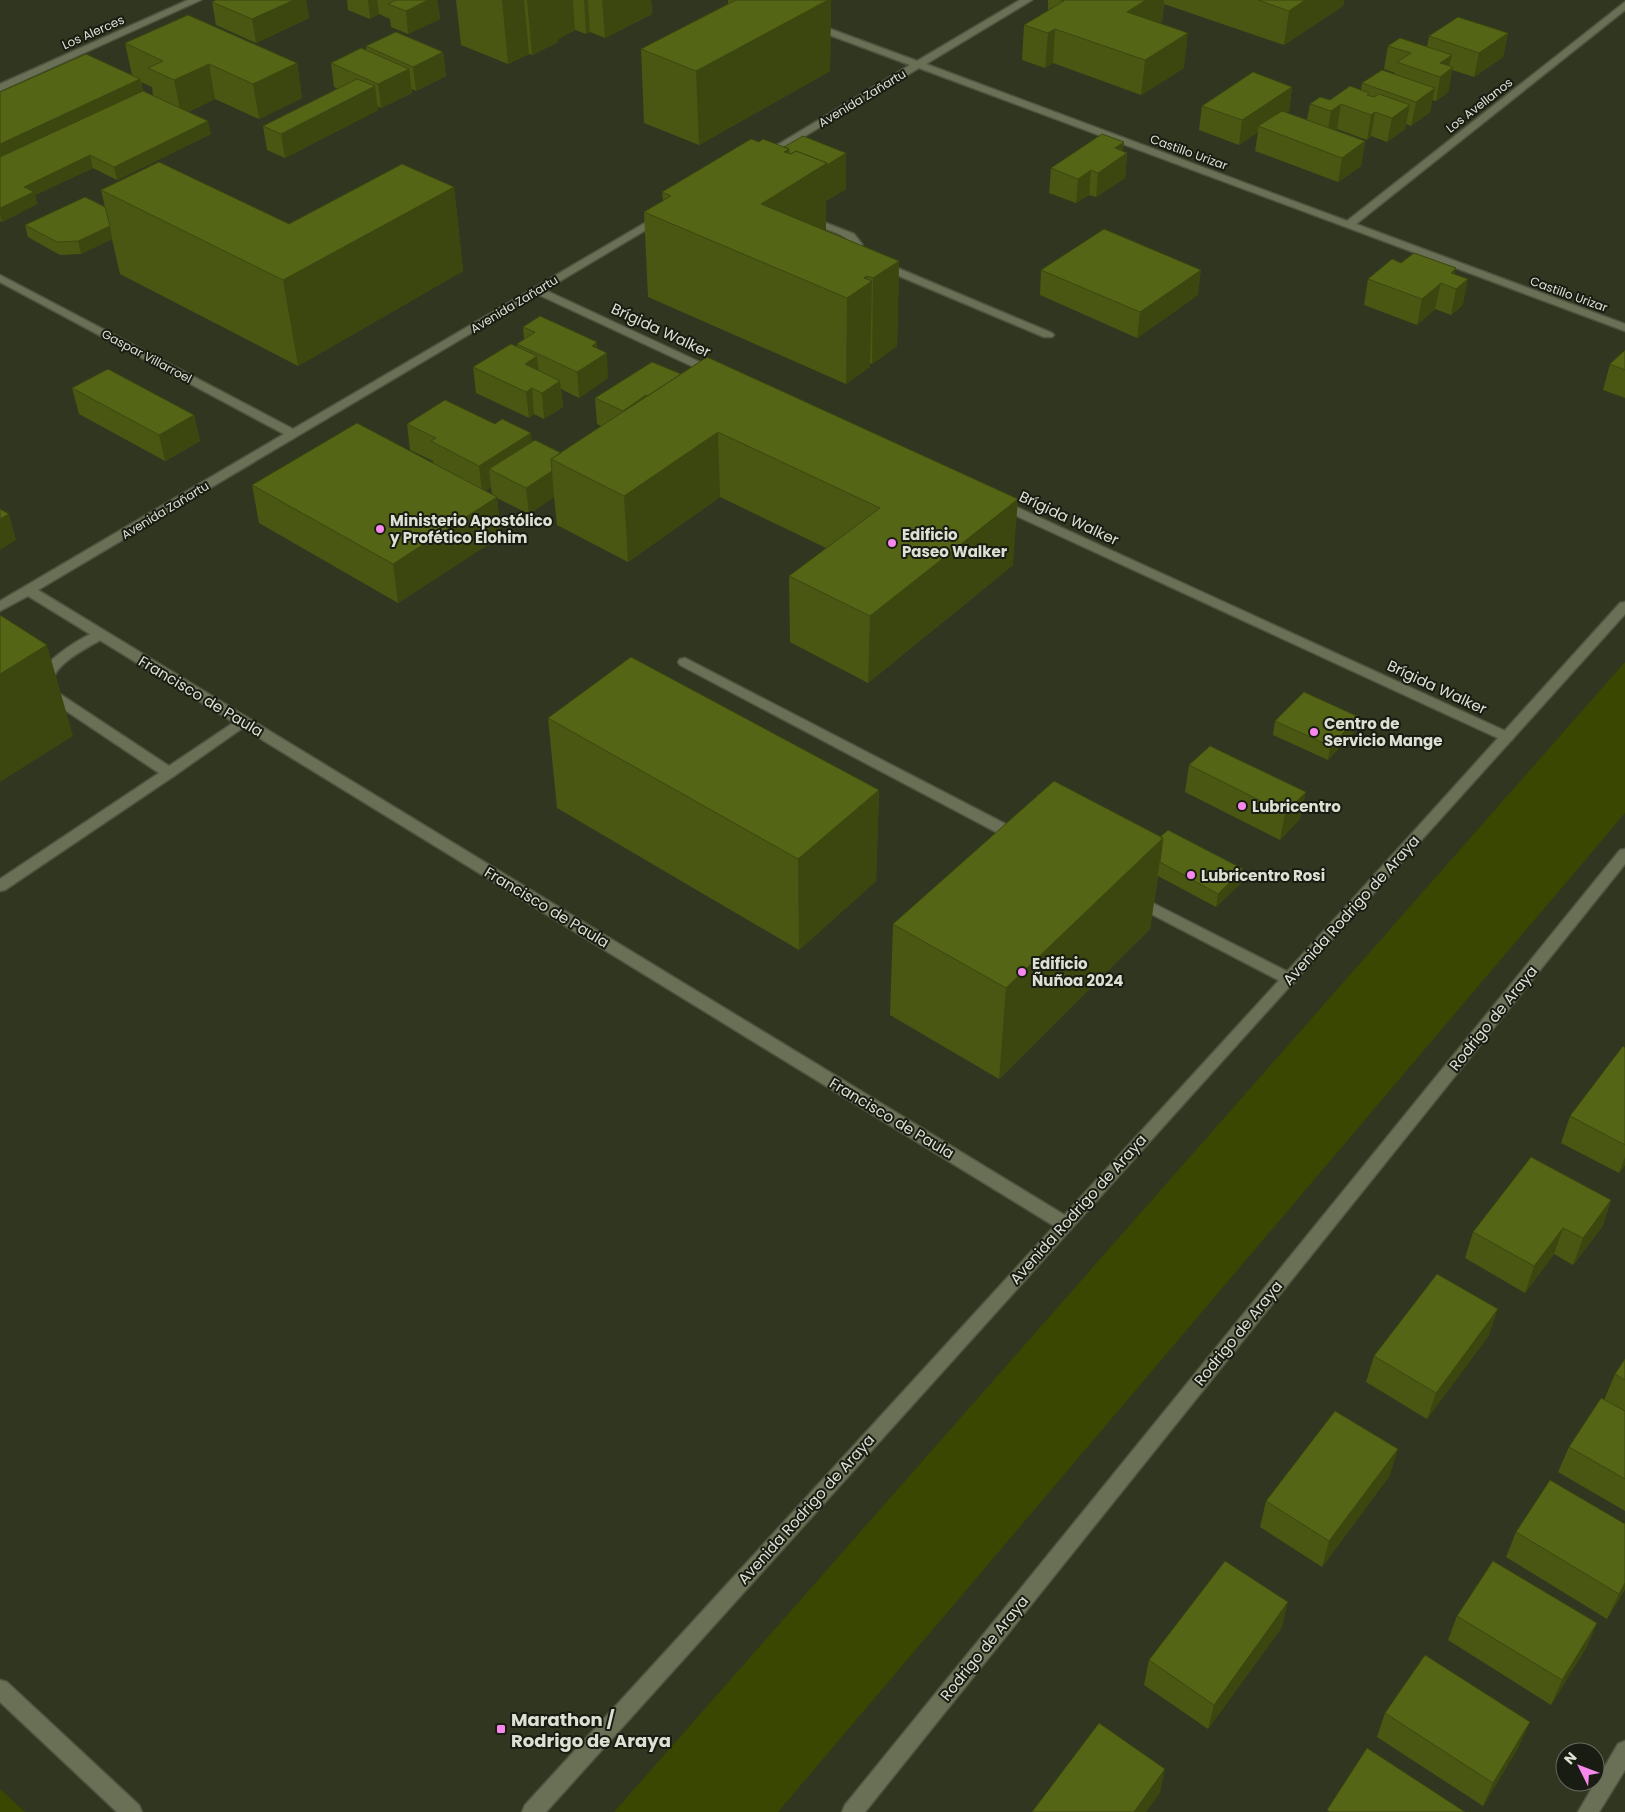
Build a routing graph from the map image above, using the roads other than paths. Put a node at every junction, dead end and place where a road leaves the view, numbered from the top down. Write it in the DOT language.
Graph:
graph roads {
  1 [pos="196,0"];
  2 [pos="1027,0"];
  3 [pos="1625,5"];
  4 [pos="801,21"];
  5 [pos="918,65"];
  6 [pos="0,88"];
  7 [pos="756,161"];
  8 [pos="669,212"];
  9 [pos="800,215"];
  10 [pos="1348,225"];
  11 [pos="0,278"];
  12 [pos="537,290"];
  13 [pos="1625,328"];
  14 [pos="1048,335"];
  15 [pos="730,379"];
  16 [pos="294,434"];
  17 [pos="984,496"];
  18 [pos="28,590"];
  19 [pos="1625,606"];
  20 [pos="0,607"];
  21 [pos="101,634"];
  22 [pos="685,662"];
  23 [pos="244,722"];
  24 [pos="1506,737"];
  25 [pos="169,772"];
  26 [pos="1027,842"];
  27 [pos="1625,854"];
  28 [pos="0,886"];
  29 [pos="1124,892"];
  30 [pos="1289,979"];
  31 [pos="1065,1224"];
  32 [pos="0,1689"];
  33 [pos="1625,1751"];
  34 [pos="132,1812"];
  35 [pos="532,1812"];
  36 [pos="852,1812"];
  37 [pos="1588,1812"];
  1 -- 6 [label="street, Los Alerces"];
  2 -- 5 [label="street, Avenida Zañartu"];
  3 -- 10 [label="street, Los Avellanos"];
  4 -- 5 [label="street, Castillo Urizar"];
  5 -- 7 [label="street, Avenida Zañartu"];
  5 -- 10 [label="street, Castillo Urizar"];
  8 -- 12 [label="street, Avenida Zañartu"];
  9 -- 14 [label="street"];
  10 -- 13 [label="street, Castillo Urizar"];
  11 -- 16 [label="street, Gaspar Villarroel"];
  12 -- 15 [label="street, Brígida Walker"];
  12 -- 16 [label="street, Avenida Zañartu"];
  16 -- 18 [label="street, Avenida Zañartu"];
  17 -- 24 [label="street, Brígida Walker"];
  18 -- 20 [label="street, Avenida Zañartu"];
  18 -- 21 [label="street, Francisco de Paula"];
  19 -- 24 [label="street, Avenida Rodrigo de Araya"];
  21 -- 23 [label="street, Francisco de Paula"];
  21 -- 25 [label="street"];
  22 -- 26 [label="street"];
  23 -- 25 [label="street"];
  23 -- 31 [label="street, Francisco de Paula"];
  24 -- 30 [label="street, Avenida Rodrigo de Araya"];
  25 -- 28 [label="street"];
  27 -- 36 [label="street, Rodrigo de Araya"];
  29 -- 30 [label="street"];
  30 -- 31 [label="street, Avenida Rodrigo de Araya"];
  31 -- 35 [label="street, Avenida Rodrigo de Araya"];
  32 -- 34 [label="street"];
  33 -- 37 [label="street"];
}
